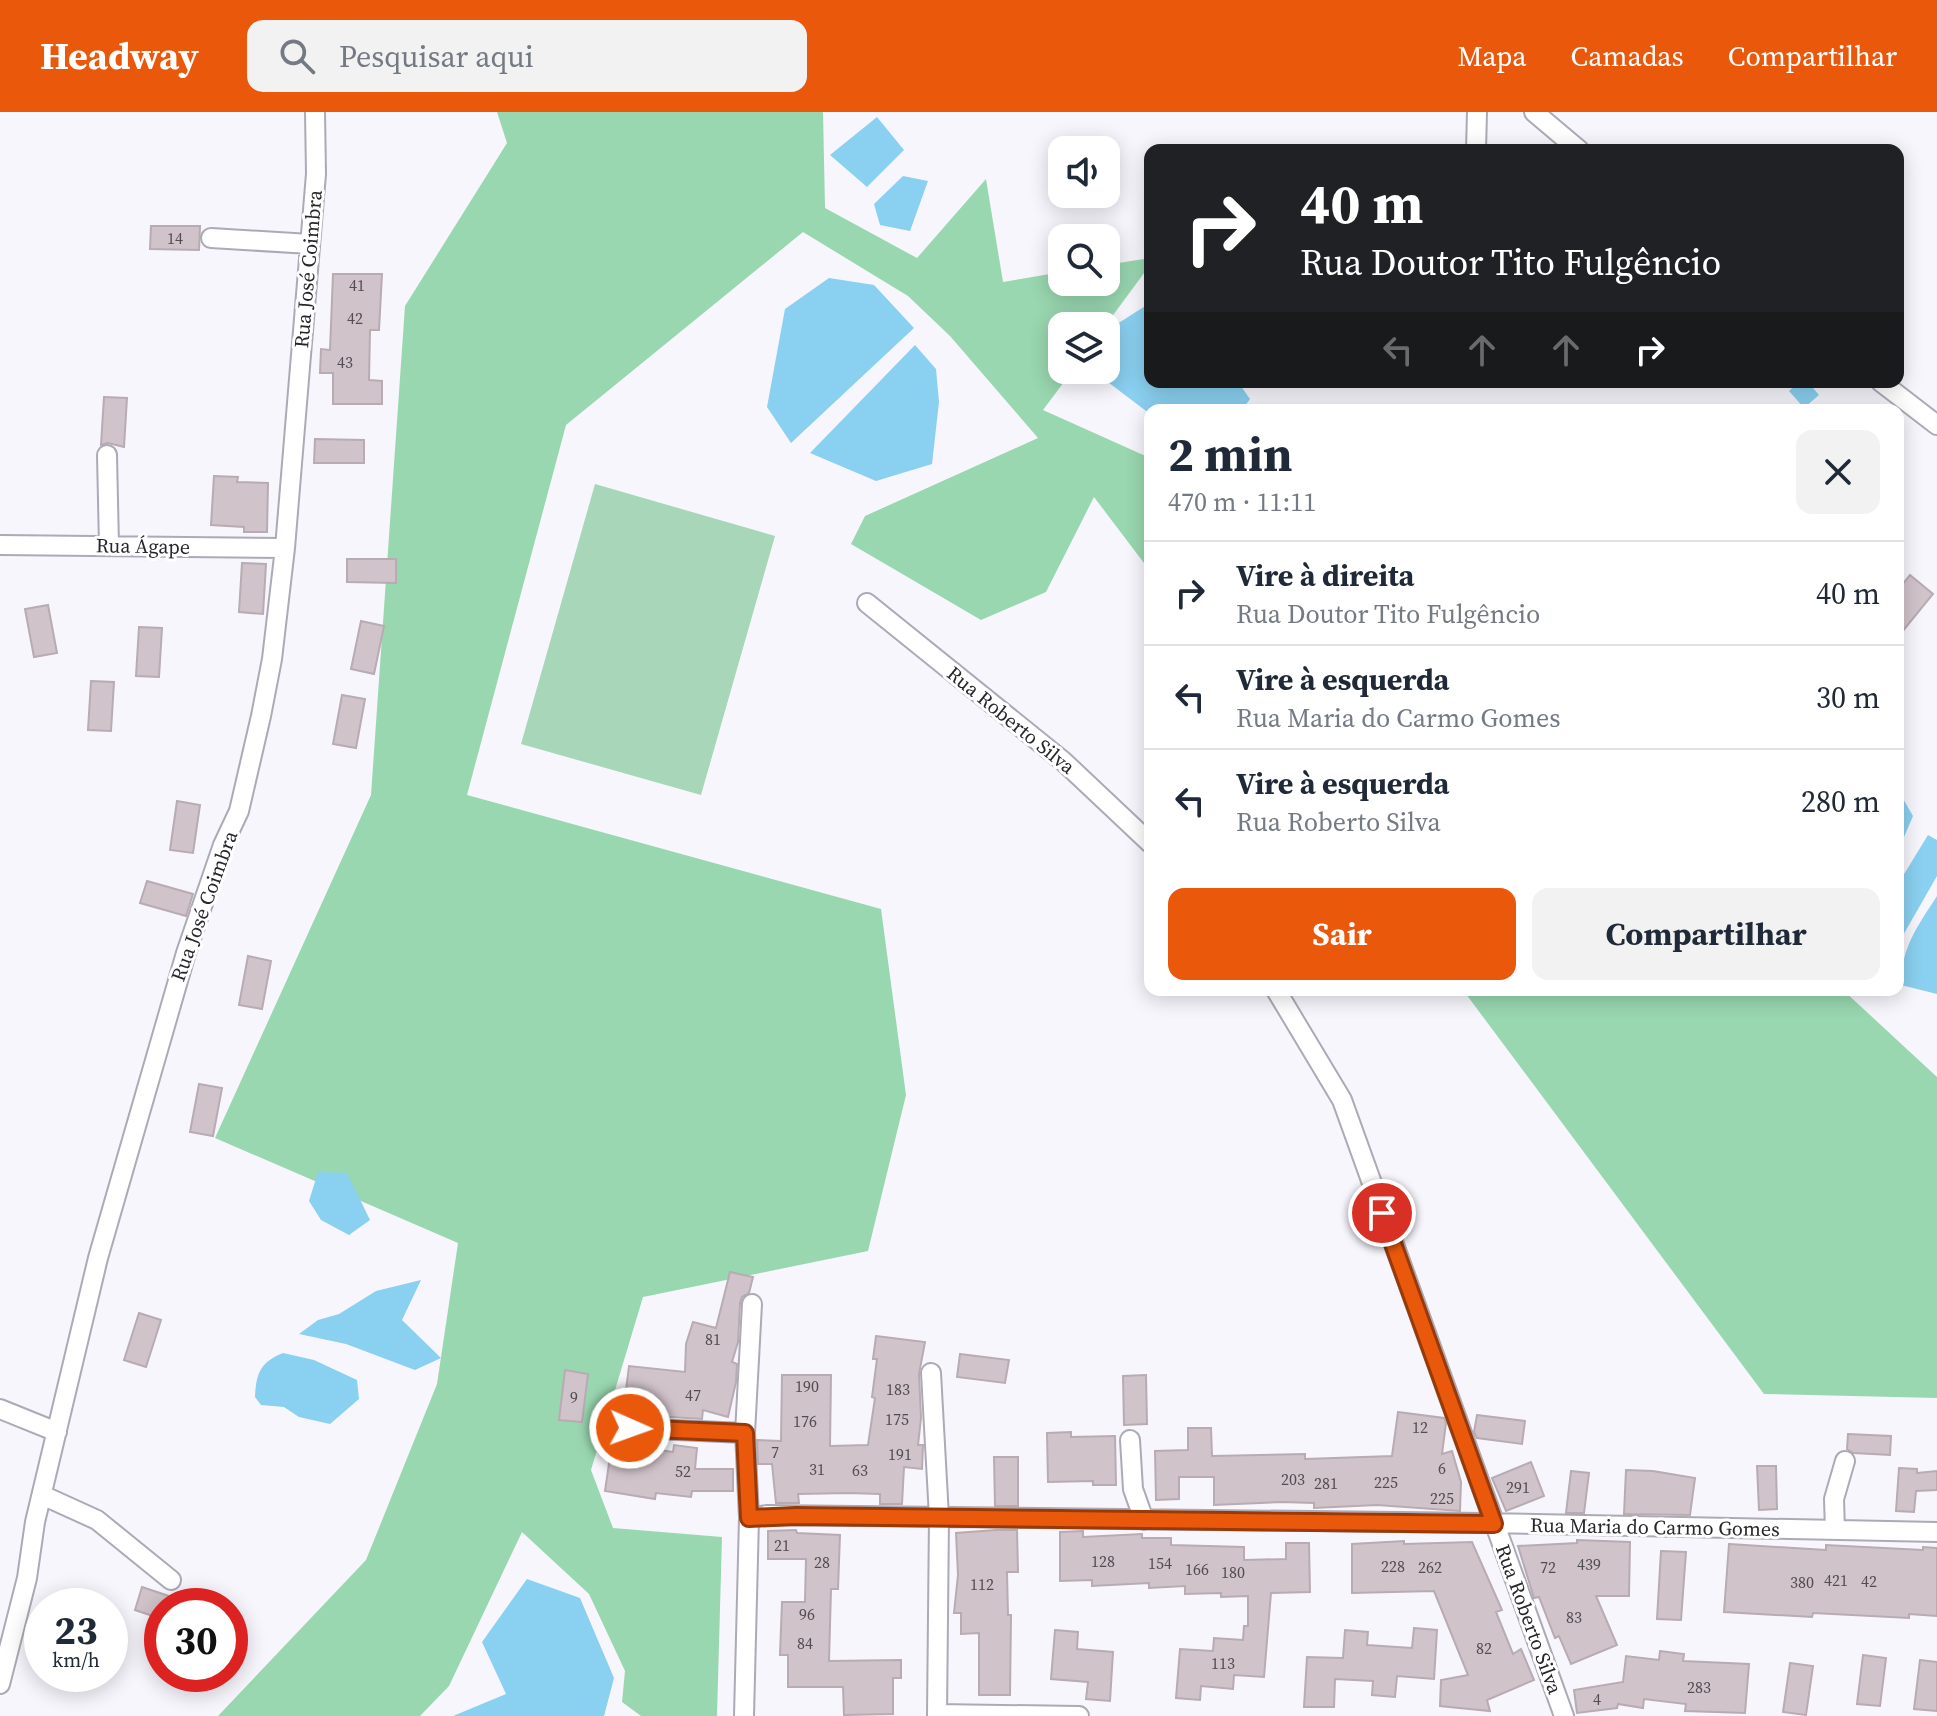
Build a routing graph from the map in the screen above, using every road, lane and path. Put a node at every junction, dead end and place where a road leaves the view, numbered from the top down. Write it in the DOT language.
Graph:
graph roads {
  1 [pos="315,112"];
  2 [pos="1477,112"];
  3 [pos="1534,112"];
  4 [pos="1476,144"];
  5 [pos="1572,144"];
  6 [pos="211,238"];
  7 [pos="310,244"];
  8 [pos="1889,388"];
  9 [pos="1937,425"];
  10 [pos="107,455"];
  11 [pos="0,545"];
  12 [pos="109,546"];
  13 [pos="285,548"];
  14 [pos="867,603"];
  15 [pos="1144,837"];
  16 [pos="1280,996"];
  17 [pos="752,1304"];
  18 [pos="931,1373"];
  19 [pos="0,1409"];
  20 [pos="630,1428"];
  21 [pos="57,1432"];
  22 [pos="745,1433"];
  23 [pos="1130,1440"];
  24 [pos="1845,1461"];
  25 [pos="42,1495"];
  26 [pos="939,1517"];
  27 [pos="749,1518"];
  28 [pos="1144,1520"];
  29 [pos="1494,1524"];
  30 [pos="1835,1530"];
  31 [pos="1937,1532"];
  32 [pos="171,1580"];
  33 [pos="0,1684"];
  34 [pos="937,1715"];
  35 [pos="744,1716"];
  36 [pos="1079,1716"];
  37 [pos="1564,1716"];
  1 -- 7 [label="street, Rua José Coimbra"];
  2 -- 4 [label="street"];
  3 -- 5 [label="street"];
  6 -- 7 [label="street"];
  7 -- 13 [label="street, Rua José Coimbra"];
  8 -- 9 [label="street"];
  10 -- 12 [label="street"];
  11 -- 12 [label="street, Rua Ágape"];
  12 -- 13 [label="street, Rua Ágape"];
  13 -- 21 [label="street, Rua José Coimbra"];
  14 -- 15 [label="street, Rua Roberto Silva"];
  16 -- 29 [label="street, Rua Roberto Silva"];
  17 -- 22 [label="street"];
  18 -- 26 [label="street"];
  19 -- 21 [label="street"];
  20 -- 22 [label="street"];
  21 -- 25 [label="street, Rua José Coimbra"];
  22 -- 27 [label="street"];
  23 -- 28 [label="street"];
  24 -- 30 [label="street"];
  25 -- 32 [label="street"];
  25 -- 33 [label="street, Rua José Coimbra"];
  26 -- 27 [label="street, Rua Maria do Carmo Gomes"];
  26 -- 28 [label="street, Rua Maria do Carmo Gomes"];
  26 -- 34 [label="street"];
  27 -- 35 [label="street"];
  28 -- 29 [label="street, Rua Maria do Carmo Gomes"];
  29 -- 30 [label="street, Rua Maria do Carmo Gomes"];
  29 -- 37 [label="street, Rua Roberto Silva"];
  30 -- 31 [label="street, Rua Maria do Carmo Gomes"];
  34 -- 36 [label="street"];
}
